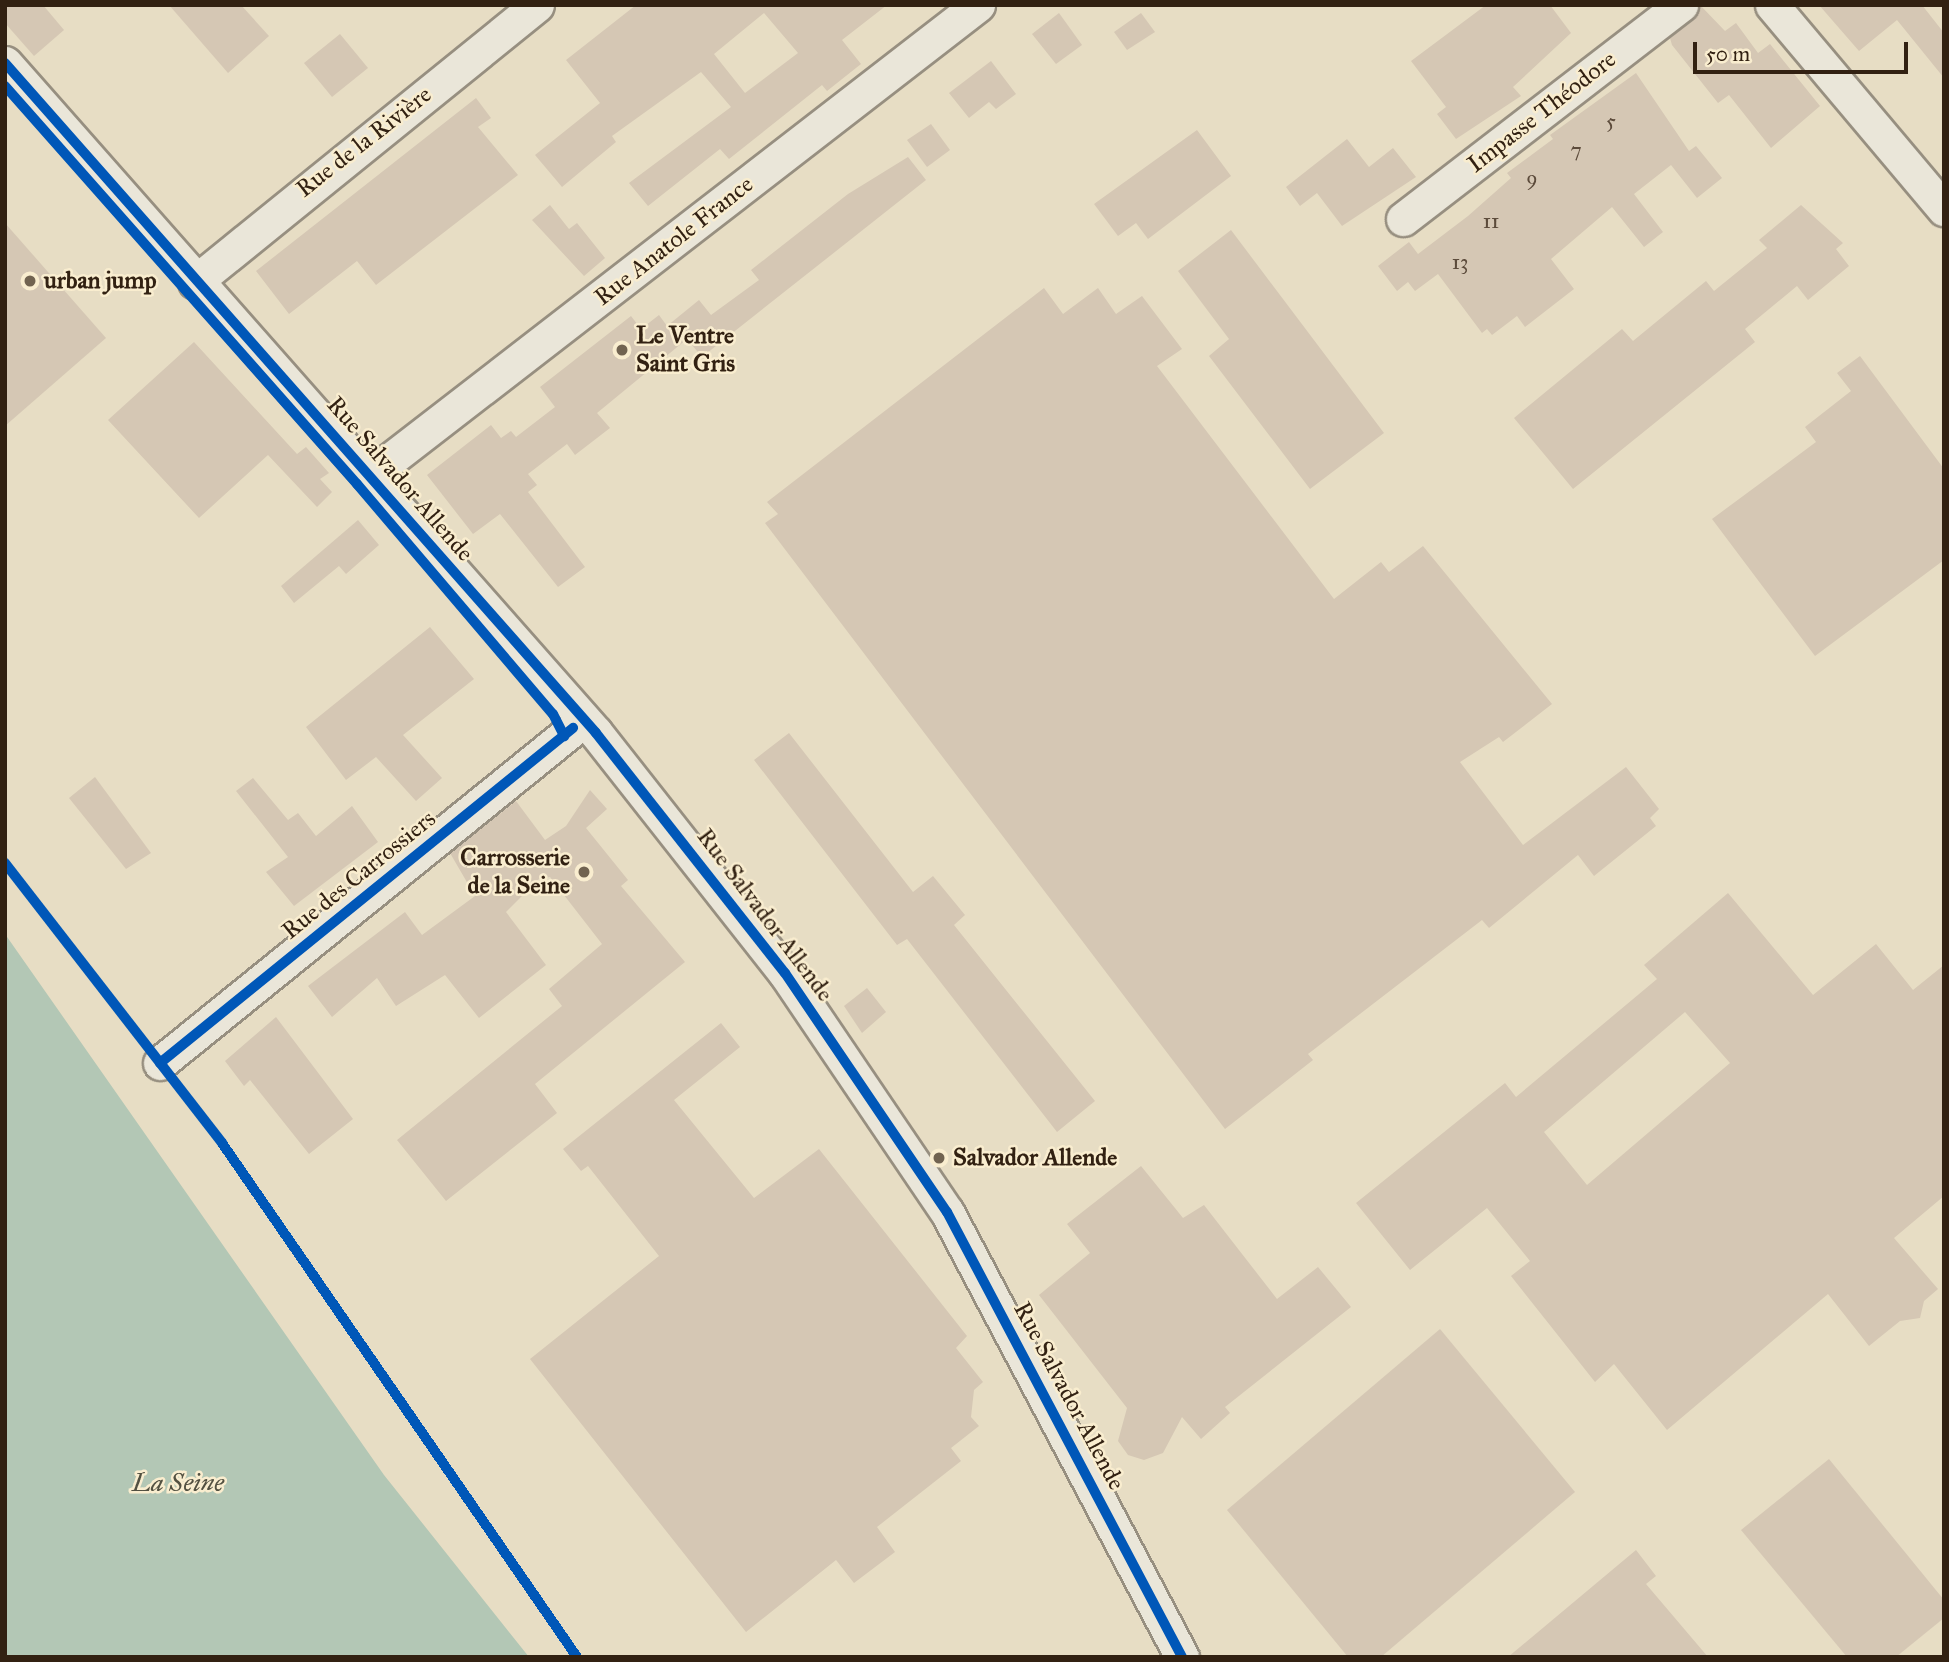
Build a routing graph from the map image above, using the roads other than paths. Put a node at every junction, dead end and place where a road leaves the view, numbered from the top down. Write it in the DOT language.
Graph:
graph roads {
  1 [pos="537,5"];
  2 [pos="978,5"];
  3 [pos="1681,5"];
  4 [pos="1772,5"];
  5 [pos="5,63"];
  6 [pos="1944,209"];
  7 [pos="1403,219"];
  8 [pos="195,282"];
  9 [pos="369,476"];
  10 [pos="584,720"];
  11 [pos="160,1063"];
  12 [pos="1182,1657"];
  1 -- 8 [label="street, Rue de la Rivière"];
  2 -- 9 [label="street, Rue Anatole France"];
  3 -- 7 [label="street, Impasse Théodore"];
  4 -- 6 [label="street"];
  5 -- 8 [label="street, Rue Salvador Allende"];
  8 -- 9 [label="street, Rue Salvador Allende"];
  9 -- 10 [label="street, Rue Salvador Allende"];
  10 -- 11 [label="street, Rue des Carrossiers"];
  10 -- 12 [label="street, Rue Salvador Allende"];
}
